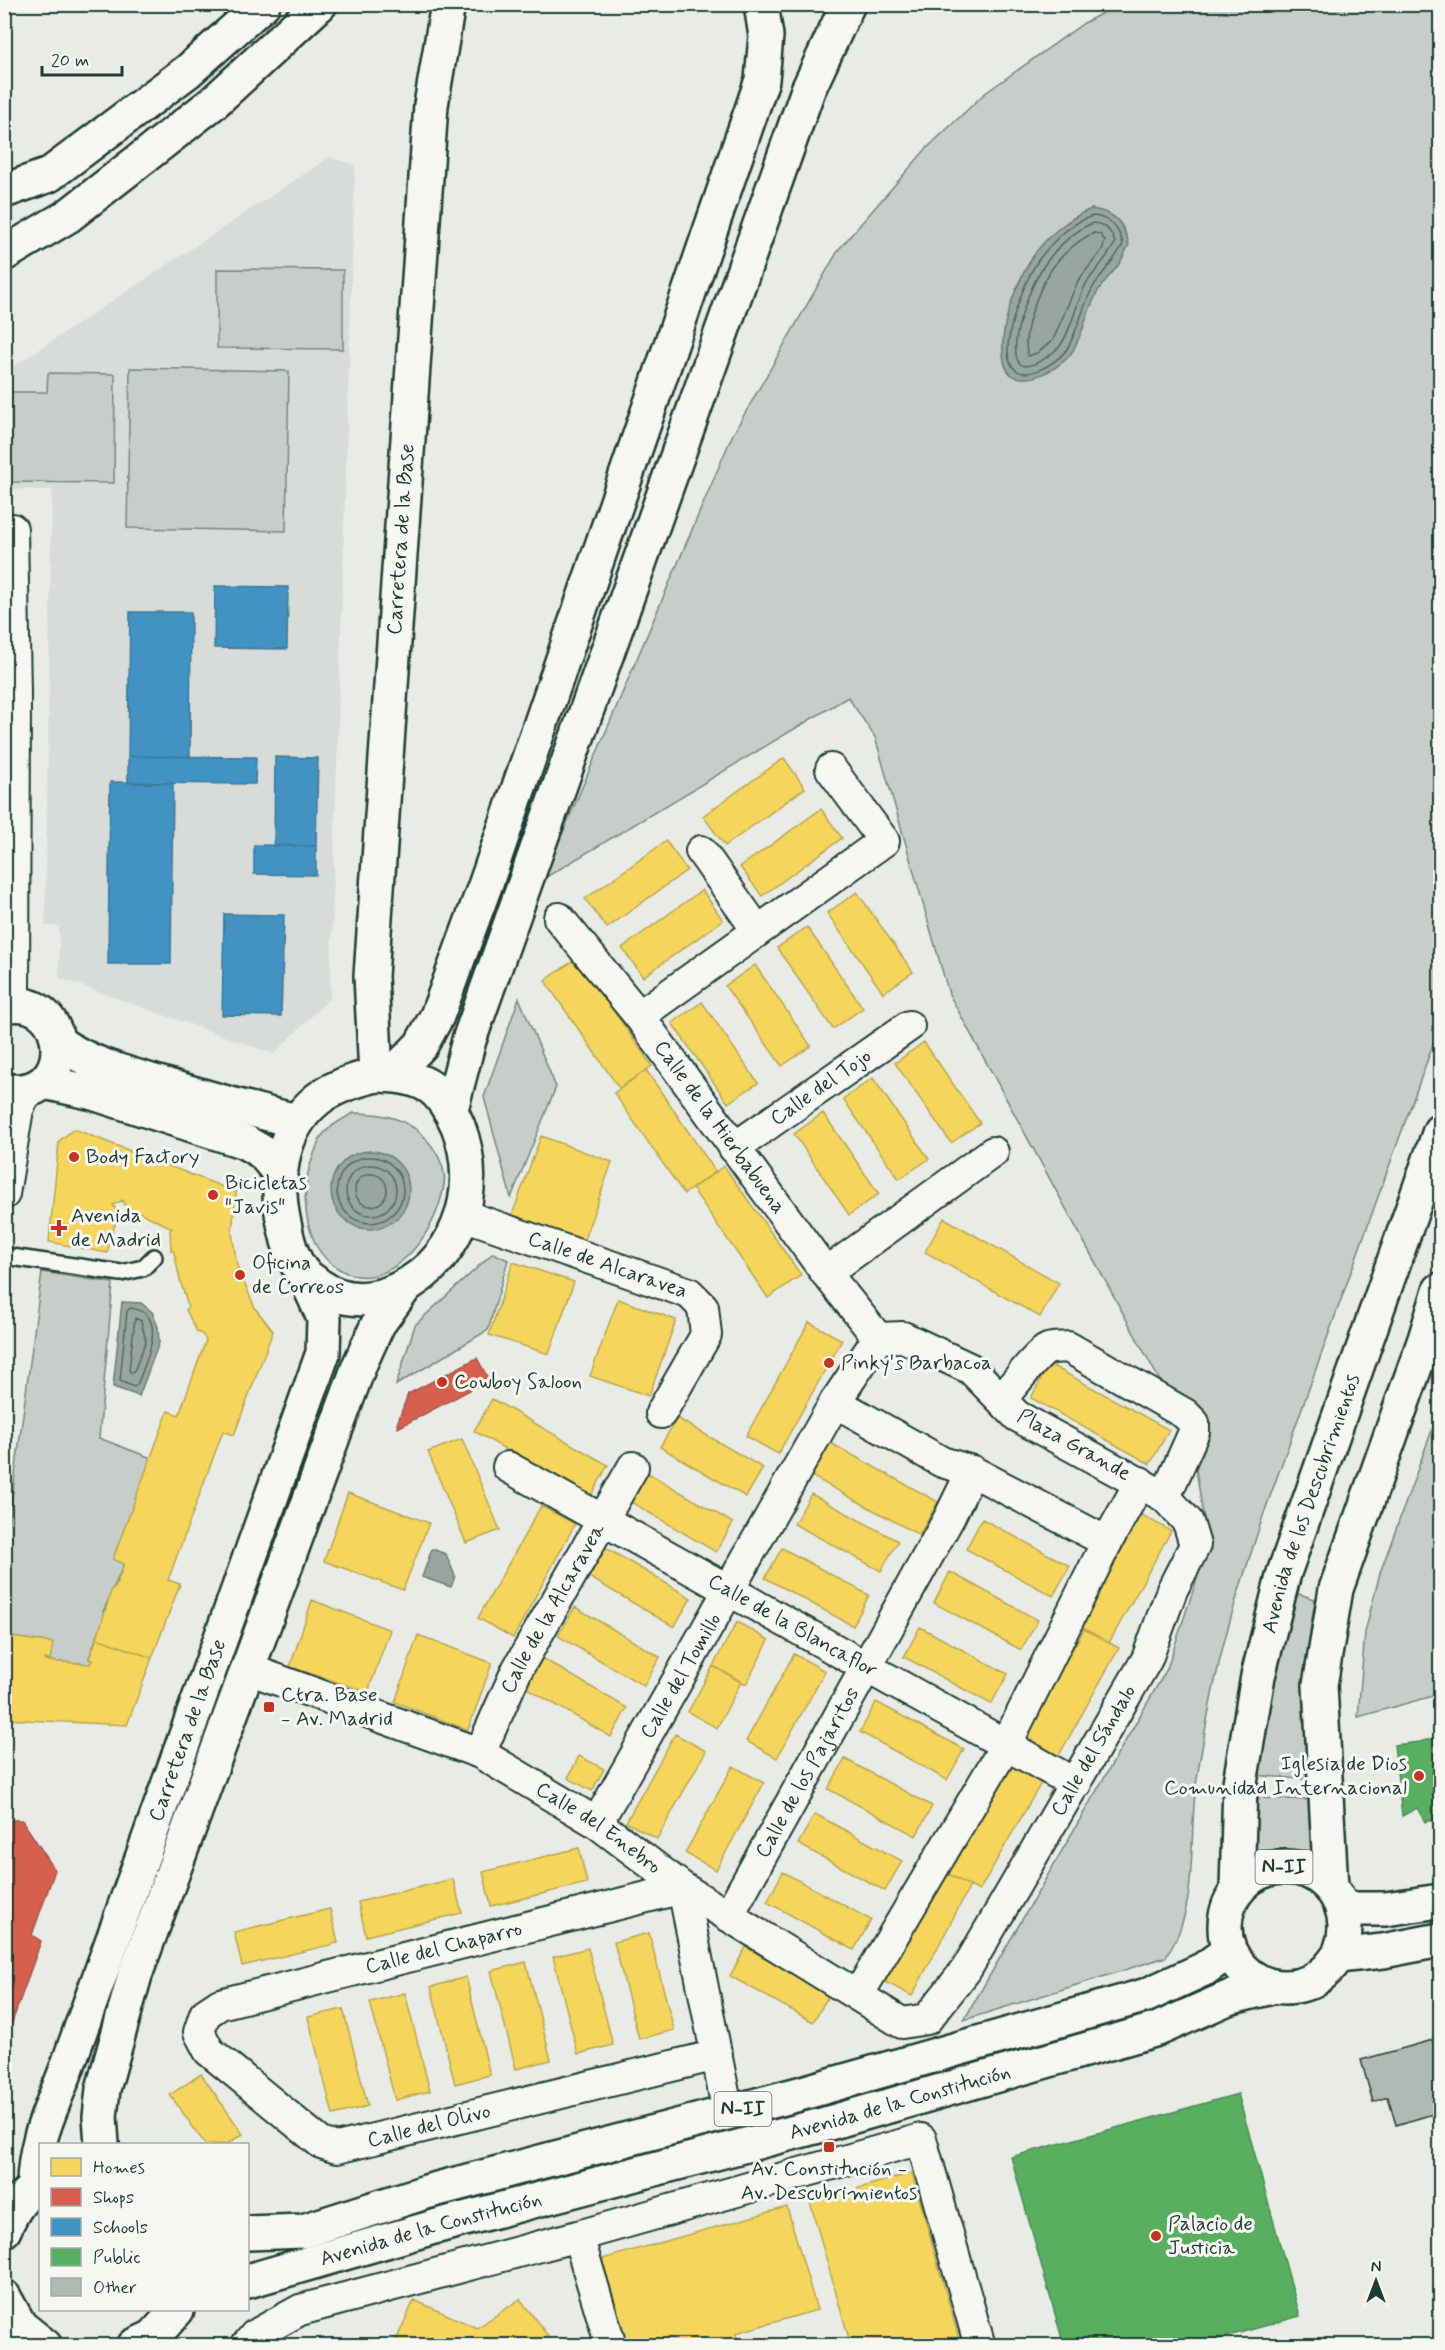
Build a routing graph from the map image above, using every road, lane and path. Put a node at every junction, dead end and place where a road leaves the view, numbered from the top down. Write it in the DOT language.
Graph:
graph roads {
  1 [pos="262,4"];
  2 [pos="321,4"];
  3 [pos="448,4"];
  4 [pos="761,4"];
  5 [pos="848,4"];
  6 [pos="4,191"];
  7 [pos="4,254"];
  8 [pos="4,529"];
  9 [pos="9,754"];
  10 [pos="831,769"];
  11 [pos="701,851"];
  12 [pos="559,918"];
  13 [pos="757,930"];
  14 [pos="9,1005"];
  15 [pos="639,1016"];
  16 [pos="909,1026"];
  17 [pos="59,1043"];
  18 [pos="384,1075"];
  19 [pos="26,1087"];
  20 [pos="451,1109"];
  21 [pos="297,1121"];
  22 [pos="1440,1131"];
  23 [pos="734,1148"];
  24 [pos="993,1152"];
  25 [pos="279,1172"];
  26 [pos="4,1194"];
  27 [pos="463,1215"];
  28 [pos="4,1257"];
  29 [pos="154,1257"];
  30 [pos="826,1273"];
  31 [pos="304,1274"];
  32 [pos="405,1287"];
  33 [pos="1440,1290"];
  34 [pos="878,1338"];
  35 [pos="1001,1399"];
  36 [pos="835,1402"];
  37 [pos="661,1413"];
  38 [pos="508,1467"];
  39 [pos="633,1467"];
  40 [pos="972,1471"];
  41 [pos="1140,1482"];
  42 [pos="1166,1497"];
  43 [pos="603,1520"];
  44 [pos="1107,1542"];
  45 [pos="729,1590"];
  46 [pos="865,1666"];
  47 [pos="248,1669"];
  48 [pos="1006,1745"];
  49 [pos="480,1753"];
  50 [pos="1076,1784"];
  51 [pos="597,1823"];
  52 [pos="683,1888"];
  53 [pos="1238,1890"];
  54 [pos="1337,1899"];
  55 [pos="1440,1901"];
  56 [pos="728,1916"];
  57 [pos="1440,1940"];
  58 [pos="1229,1951"];
  59 [pos="1338,1956"];
  60 [pos="1272,1987"];
  61 [pos="858,1995"];
  62 [pos="205,2014"];
  63 [pos="927,2019"];
  64 [pos="717,2055"];
  65 [pos="728,2113"];
  66 [pos="102,2143"];
  67 [pos="704,2155"];
  68 [pos="37,2186"];
  69 [pos="717,2196"];
  70 [pos="4,2230"];
  71 [pos="249,2233"];
  72 [pos="578,2236"];
  73 [pos="249,2281"];
  74 [pos="4,2297"];
  75 [pos="176,2311"];
  76 [pos="147,2343"];
  77 [pos="45,2346"];
  78 [pos="246,2346"];
  79 [pos="610,2346"];
  80 [pos="980,2346"];
  1 -- 6 [label="main road"];
  2 -- 7 [label="main road"];
  3 -- 18 [label="main road, Carretera de la Base"];
  4 -- 18 [label="main road"];
  5 -- 20 [label="main road"];
  8 -- 9 [label="street"];
  9 -- 14 [label="street"];
  10 -- 13 [label="street"];
  11 -- 13 [label="street"];
  12 -- 15 [label="street, Calle de la Hierbabuena"];
  13 -- 15 [label="street"];
  14 -- 17 [label="main road"];
  15 -- 23 [label="street, Calle de la Hierbabuena"];
  16 -- 23 [label="street, Calle del Tojo"];
  17 -- 19 [label="main road"];
  17 -- 21 [label="main road"];
  18 -- 20 [label="main road"];
  18 -- 21 [label="main road"];
  19 -- 25 [label="main road"];
  19 -- 26 [label="street"];
  20 -- 27 [label="main road"];
  21 -- 25 [label="main road"];
  22 -- 53 [label="main road, Avenida de los Descubrimientos"];
  23 -- 30 [label="street, Calle de la Hierbabuena"];
  24 -- 30 [label="street"];
  25 -- 31 [label="main road"];
  27 -- 32 [label="main road"];
  27 -- 37 [label="street, Calle de Alcaravea"];
  28 -- 29 [label="lane"];
  30 -- 34 [label="street, Calle de la Hierbabuena"];
  31 -- 32 [label="main road"];
  31 -- 68 [label="main road, Carretera de la Base"];
  32 -- 47 [label="main road, Carretera de la Base"];
  33 -- 54 [label="main road"];
  34 -- 35 [label="street, Plaza Grande"];
  34 -- 36 [label="street"];
  35 -- 41 [label="street, Plaza Grande"];
  35 -- 42 [label="street"];
  36 -- 40 [label="street"];
  36 -- 45 [label="street, Calle del Tomillo"];
  38 -- 43 [label="street, Calle de la Blancaflor"];
  39 -- 43 [label="street, Calle de la Alcaravea"];
  40 -- 44 [label="street"];
  40 -- 46 [label="street, Calle de los Pajaritos"];
  41 -- 42 [label="street, Calle del Sándalo"];
  41 -- 44 [label="street, Plaza Grande"];
  42 -- 50 [label="street, Calle del Sándalo"];
  43 -- 45 [label="street, Calle de la Blancaflor"];
  43 -- 49 [label="street, Calle de la Alcaravea"];
  44 -- 48 [label="street, Plaza Grande"];
  45 -- 46 [label="street, Calle de la Blancaflor"];
  45 -- 51 [label="street, Calle del Tomillo"];
  46 -- 48 [label="street, Calle de la Blancaflor"];
  46 -- 56 [label="street, Calle de los Pajaritos"];
  47 -- 49 [label="street, Calle del Enebro"];
  47 -- 66 [label="main road, Carretera de la Base"];
  48 -- 50 [label="street, Calle de la Blancaflor"];
  48 -- 61 [label="street, Plaza Grande"];
  49 -- 51 [label="street, Calle del Enebro"];
  50 -- 63 [label="street, Calle del Sándalo"];
  51 -- 52 [label="street, Calle del Enebro"];
  52 -- 56 [label="street, Calle del Enebro"];
  52 -- 62 [label="street, Calle del Chaparro"];
  52 -- 64 [label="street"];
  53 -- 54 [label="main road, N-II"];
  53 -- 58 [label="main road, N-II"];
  54 -- 55 [label="main road"];
  54 -- 59 [label="main road"];
  56 -- 61 [label="street, Calle del Enebro"];
  57 -- 59 [label="main road"];
  58 -- 60 [label="main road"];
  58 -- 65 [label="main road, Avenida de la Constitución / N-II"];
  59 -- 60 [label="main road, N-II"];
  60 -- 67 [label="main road, Avenida de la Constitución / N-II"];
  61 -- 63 [label="street, Calle del Enebro"];
  62 -- 64 [label="street, Calle del Olivo"];
  64 -- 65 [label="street"];
  65 -- 71 [label="main road, Avenida de la Constitución / N-II"];
  67 -- 69 [label="street"];
  67 -- 73 [label="main road, Avenida de la Constitución / N-II"];
  68 -- 70 [label="main road"];
  69 -- 72 [label="street"];
  69 -- 80 [label="street"];
  72 -- 78 [label="street"];
  72 -- 79 [label="street"];
  74 -- 77 [label="main road"];
  75 -- 76 [label="main road"];
}
